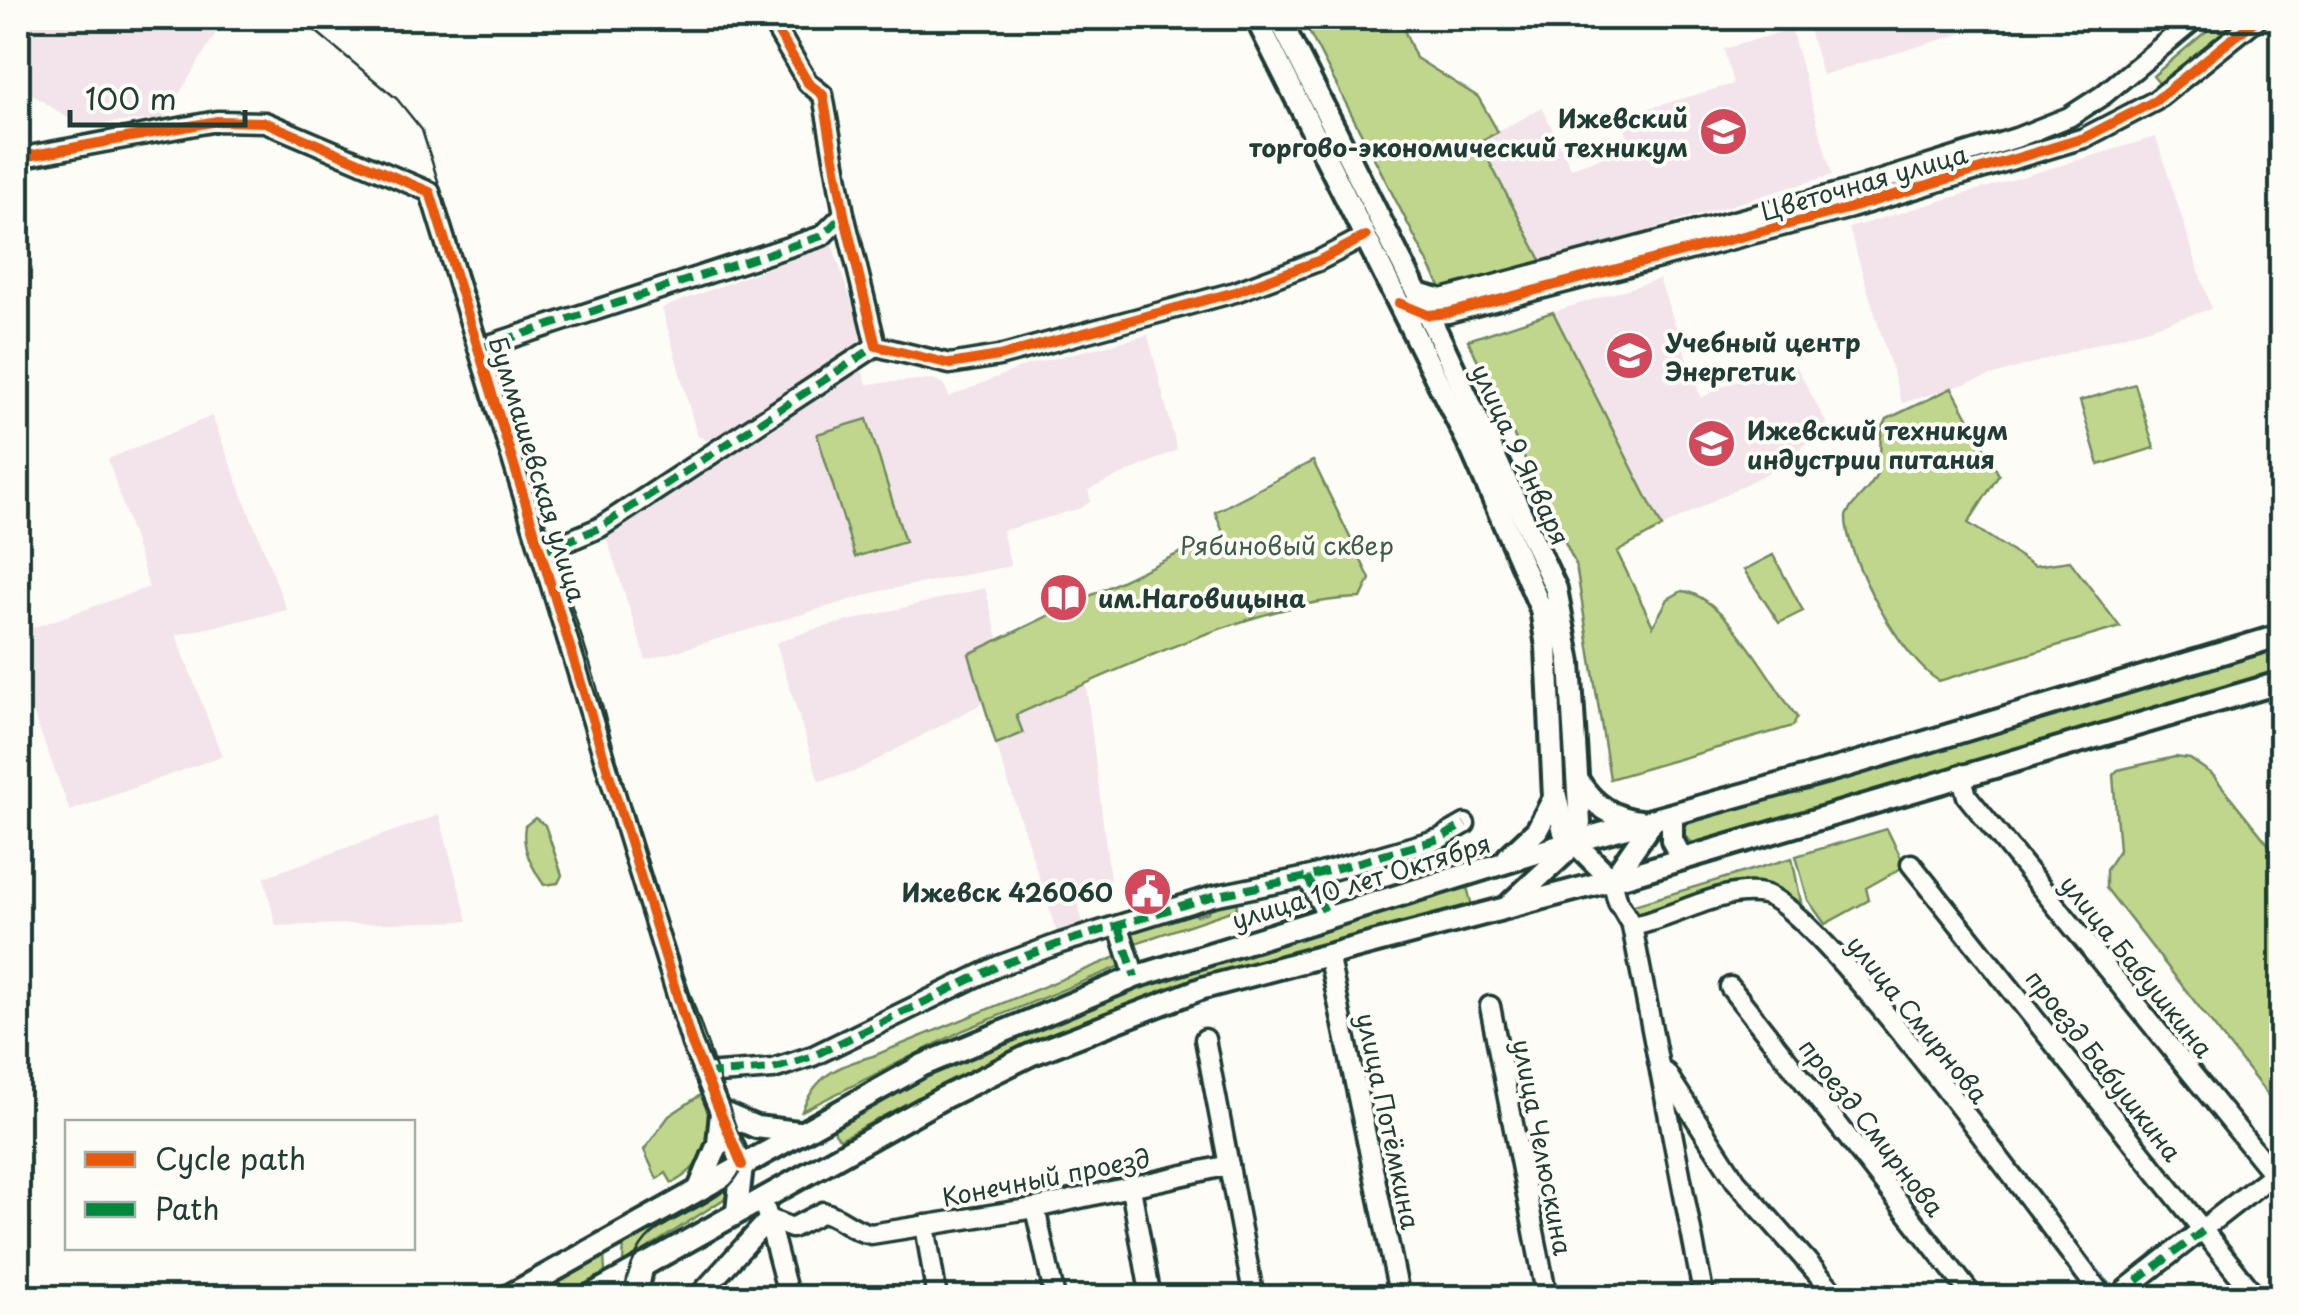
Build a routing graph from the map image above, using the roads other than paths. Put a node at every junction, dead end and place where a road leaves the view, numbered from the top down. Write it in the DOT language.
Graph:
graph roads {
  1 [pos="770,18"];
  2 [pos="1256,18"];
  3 [pos="1279,18"];
  4 [pos="2196,18"];
  5 [pos="2258,18"];
  6 [pos="2134,71"];
  7 [pos="2155,101"];
  8 [pos="2016,138"];
  9 [pos="18,158"];
  10 [pos="2022,158"];
  11 [pos="1848,199"];
  12 [pos="844,214"];
  13 [pos="1366,236"];
  14 [pos="1408,298"];
  15 [pos="1440,309"];
  16 [pos="1420,343"];
  17 [pos="876,346"];
  18 [pos="480,348"];
  19 [pos="542,552"];
  20 [pos="2282,634"];
  21 [pos="2282,682"];
  22 [pos="1961,774"];
  23 [pos="1575,775"];
  24 [pos="1554,790"];
  25 [pos="1662,819"];
  26 [pos="1465,824"];
  27 [pos="1572,842"];
  28 [pos="1682,859"];
  29 [pos="1911,864"];
  30 [pos="1486,871"];
  31 [pos="1308,877"];
  32 [pos="1612,880"];
  33 [pos="1496,912"];
  34 [pos="1328,917"];
  35 [pos="1632,926"];
  36 [pos="1118,927"];
  37 [pos="1328,954"];
  38 [pos="1134,977"];
  39 [pos="1730,988"];
  40 [pos="1490,1006"];
  41 [pos="1205,1038"];
  42 [pos="1658,1060"];
  43 [pos="706,1074"];
  44 [pos="721,1112"];
  45 [pos="836,1112"];
  46 [pos="798,1132"];
  47 [pos="844,1151"];
  48 [pos="742,1165"];
  49 [pos="1229,1165"];
  50 [pos="2277,1180"];
  51 [pos="1131,1188"];
  52 [pos="698,1189"];
  53 [pos="760,1199"];
  54 [pos="1035,1208"];
  55 [pos="738,1212"];
  56 [pos="769,1219"];
  57 [pos="925,1225"];
  58 [pos="2204,1231"];
  59 [pos="644,1264"];
  60 [pos="788,1293"];
  61 [pos="505,1298"];
  62 [pos="586,1298"];
  63 [pos="637,1298"];
  64 [pos="697,1298"];
  65 [pos="936,1298"];
  66 [pos="1056,1298"];
  67 [pos="1151,1298"];
  68 [pos="1254,1298"];
  69 [pos="1400,1298"];
  70 [pos="1546,1298"];
  71 [pos="1704,1298"];
  72 [pos="1840,1298"];
  73 [pos="1974,1298"];
  74 [pos="2104,1298"];
  75 [pos="2122,1298"];
  76 [pos="2256,1298"];
  1 -- 12 [label="street"];
  2 -- 13 [label="main road, улица 9 Января"];
  3 -- 14 [label="main road, улица 9 Января"];
  4 -- 6 [label="street, Цветочная улица"];
  5 -- 7 [label="street, Цветочная улица"];
  6 -- 7 [label="street"];
  6 -- 8 [label="street, Цветочная улица"];
  7 -- 10 [label="street, Цветочная улица"];
  8 -- 10 [label="street"];
  8 -- 11 [label="street, Цветочная улица"];
  9 -- 18 [label="street, Буммашевская улица"];
  10 -- 11 [label="street, Цветочная улица"];
  11 -- 15 [label="street, Цветочная улица"];
  12 -- 17 [label="street"];
  12 -- 18 [label="street"];
  13 -- 14 [label="main road, улица 9 Января"];
  13 -- 17 [label="street"];
  14 -- 15 [label="main road, улица 9 Января"];
  14 -- 16 [label="main road, улица 9 Января"];
  15 -- 16 [label="street"];
  15 -- 23 [label="main road, улица 9 Января"];
  16 -- 24 [label="main road, улица 9 Января"];
  17 -- 19 [label="street"];
  18 -- 19 [label="street, Буммашевская улица"];
  19 -- 43 [label="street, Буммашевская улица"];
  20 -- 25 [label="main road, улица 10 лет Октября"];
  21 -- 22 [label="main road"];
  22 -- 28 [label="main road"];
  22 -- 50 [label="street, улица Бабушкина"];
  23 -- 25 [label="main road"];
  23 -- 27 [label="main road, улица 9 Января"];
  24 -- 27 [label="main road"];
  24 -- 30 [label="main road, улица 9 Января"];
  25 -- 27 [label="main road, улица 10 лет Октября"];
  25 -- 28 [label="main road"];
  25 -- 32 [label="main road"];
  26 -- 31 [label="street"];
  27 -- 30 [label="main road, улица 10 лет Октября"];
  27 -- 32 [label="main road"];
  27 -- 33 [label="main road"];
  28 -- 32 [label="main road"];
  29 -- 58 [label="street, проезд Бабушкина"];
  30 -- 33 [label="main road"];
  30 -- 34 [label="main road, улица 10 лет Октября"];
  31 -- 34 [label="street"];
  31 -- 36 [label="street"];
  32 -- 33 [label="main road"];
  32 -- 35 [label="street"];
  33 -- 37 [label="main road"];
  34 -- 38 [label="main road, улица 10 лет Октября"];
  35 -- 42 [label="street"];
  35 -- 74 [label="street, улица Смирнова"];
  36 -- 38 [label="street"];
  36 -- 43 [label="street"];
  37 -- 47 [label="main road"];
  37 -- 69 [label="street, улица Потёмкина"];
  38 -- 45 [label="main road, улица 10 лет Октября"];
  39 -- 73 [label="street, проезд Смирнова"];
  40 -- 70 [label="street, улица Челюскина"];
  41 -- 49 [label="street"];
  42 -- 71 [label="street"];
  42 -- 72 [label="street"];
  43 -- 44 [label="street, Буммашевская улица"];
  44 -- 46 [label="main road"];
  44 -- 48 [label="street, Буммашевская улица"];
  44 -- 52 [label="main road"];
  45 -- 46 [label="main road, улица 10 лет Октября"];
  45 -- 47 [label="main road"];
  46 -- 48 [label="main road, улица 10 лет Октября"];
  47 -- 53 [label="main road"];
  48 -- 52 [label="main road, улица 10 лет Октября"];
  48 -- 55 [label="main road"];
  49 -- 51 [label="street, Конечный проезд"];
  49 -- 68 [label="street"];
  50 -- 58 [label="street"];
  51 -- 54 [label="street, Конечный проезд"];
  51 -- 67 [label="street"];
  52 -- 61 [label="main road, улица 10 лет Октября"];
  53 -- 55 [label="main road"];
  53 -- 56 [label="street"];
  54 -- 57 [label="street, Конечный проезд"];
  54 -- 66 [label="street"];
  55 -- 59 [label="main road"];
  56 -- 57 [label="street, Конечный проезд"];
  56 -- 60 [label="street"];
  56 -- 64 [label="street"];
  57 -- 65 [label="street"];
  58 -- 75 [label="street"];
  58 -- 76 [label="street, проезд Бабушкина"];
  59 -- 62 [label="main road"];
  59 -- 63 [label="street"];
}
